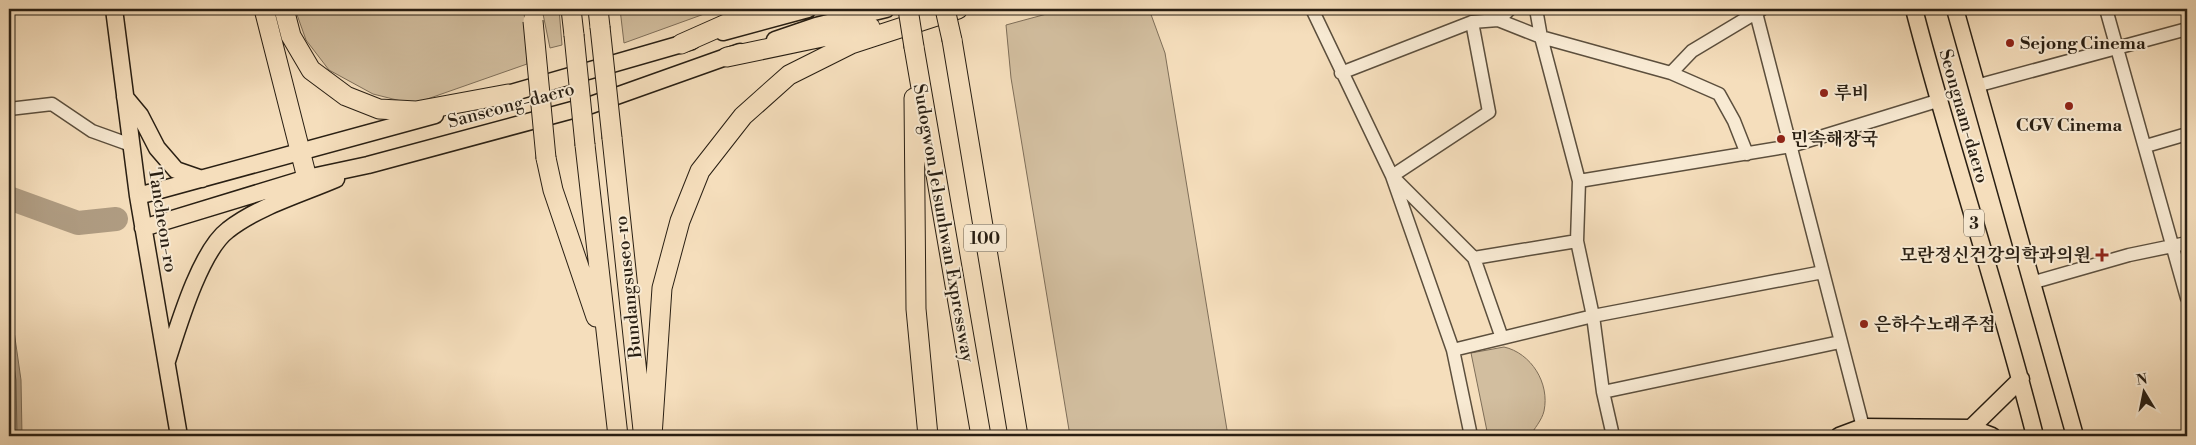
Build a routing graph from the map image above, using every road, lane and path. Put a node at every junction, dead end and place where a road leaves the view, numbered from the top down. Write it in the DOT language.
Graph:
graph roads {
  1 [pos="114,9"];
  2 [pos="264,9"];
  3 [pos="284,9"];
  4 [pos="571,9"];
  5 [pos="760,9"];
  6 [pos="808,9"];
  7 [pos="886,9"];
  8 [pos="908,9"];
  9 [pos="958,9"];
  10 [pos="1312,9"];
  11 [pos="1510,9"];
  12 [pos="1536,9"];
  13 [pos="1914,9"];
  14 [pos="1955,9"];
  15 [pos="2106,9"];
  16 [pos="1758,10"];
  17 [pos="942,11"];
  18 [pos="533,15"];
  19 [pos="599,18"];
  20 [pos="1498,20"];
  21 [pos="1472,22"];
  22 [pos="2187,29"];
  23 [pos="1541,37"];
  24 [pos="681,44"];
  25 [pos="914,47"];
  26 [pos="2117,48"];
  27 [pos="727,57"];
  28 [pos="1342,73"];
  29 [pos="1671,73"];
  30 [pos="1976,86"];
  31 [pos="508,94"];
  32 [pos="125,97"];
  33 [pos="1937,101"];
  34 [pos="9,109"];
  35 [pos="2187,134"];
  36 [pos="131,145"];
  37 [pos="1791,146"];
  38 [pos="2146,146"];
  39 [pos="300,153"];
  40 [pos="1747,154"];
  41 [pos="368,165"];
  42 [pos="1392,176"];
  43 [pos="306,178"];
  44 [pos="202,179"];
  45 [pos="1578,181"];
  46 [pos="138,196"];
  47 [pos="143,228"];
  48 [pos="1577,241"];
  49 [pos="2187,243"];
  50 [pos="2173,247"];
  51 [pos="1474,258"];
  52 [pos="1822,272"];
  53 [pos="2031,283"];
  54 [pos="2187,298"];
  55 [pos="1593,316"];
  56 [pos="1502,338"];
  57 [pos="1840,342"];
  58 [pos="1453,350"];
  59 [pos="608,357"];
  60 [pos="166,363"];
  61 [pos="2021,379"];
  62 [pos="1603,392"];
  63 [pos="1863,428"];
  64 [pos="1971,428"];
  65 [pos="179,436"];
  66 [pos="618,436"];
  67 [pos="644,436"];
  68 [pos="652,436"];
  69 [pos="928,436"];
  70 [pos="981,436"];
  71 [pos="1018,436"];
  72 [pos="1471,436"];
  73 [pos="1614,436"];
  74 [pos="1839,436"];
  75 [pos="1992,436"];
  76 [pos="2035,436"];
  77 [pos="2075,436"];
  1 -- 32 [label="main road, Tancheon-ro"];
  2 -- 39 [label="highway"];
  3 -- 31 [label="highway"];
  4 -- 59 [label="highway, Bundangsuseo-ro, bridge"];
  5 -- 24 [label="highway"];
  6 -- 24 [label="main road, Sanseong-daero"];
  7 -- 27 [label="main road, Sanseong-daero"];
  8 -- 25 [label="highway, Sudogwon Je1sunhwan Expressway / 100, bridge"];
  9 -- 17 [label="highway"];
  10 -- 28 [label="street"];
  11 -- 20 [label="street"];
  12 -- 23 [label="street"];
  13 -- 33 [label="main road, Seongnam-daero / 3"];
  14 -- 30 [label="main road, Seongnam-daero / 3"];
  15 -- 26 [label="street"];
  16 -- 29 [label="street"];
  16 -- 37 [label="street"];
  17 -- 27 [label="highway"];
  17 -- 68 [label="highway"];
  17 -- 71 [label="highway, Sudogwon Je1sunhwan Expressway / 100, bridge"];
  18 -- 59 [label="highway, bridge"];
  19 -- 67 [label="highway, Bundangsuseo-ro, bridge"];
  20 -- 21 [label="street"];
  20 -- 23 [label="street"];
  21 -- 28 [label="street"];
  21 -- 42 [label="street"];
  22 -- 26 [label="street"];
  23 -- 29 [label="street"];
  23 -- 45 [label="street"];
  24 -- 31 [label="main road, Sanseong-daero"];
  25 -- 69 [label="highway"];
  25 -- 70 [label="highway, Sudogwon Je1sunhwan Expressway / 100"];
  26 -- 30 [label="street"];
  26 -- 38 [label="street"];
  27 -- 41 [label="main road, Sanseong-daero"];
  28 -- 42 [label="street"];
  29 -- 40 [label="street"];
  30 -- 53 [label="main road, Seongnam-daero / 3"];
  31 -- 39 [label="main road, Sanseong-daero"];
  32 -- 36 [label="main road, Tancheon-ro"];
  32 -- 44 [label="main road"];
  33 -- 37 [label="street"];
  33 -- 61 [label="main road, Seongnam-daero / 3"];
  34 -- 36 [label="street"];
  35 -- 38 [label="street"];
  36 -- 46 [label="main road, Tancheon-ro"];
  37 -- 40 [label="street"];
  37 -- 52 [label="street"];
  38 -- 50 [label="street"];
  39 -- 43 [label="highway"];
  39 -- 44 [label="main road, Sanseong-daero"];
  40 -- 45 [label="street"];
  41 -- 43 [label="main road, Sanseong-daero"];
  41 -- 60 [label="main road"];
  42 -- 51 [label="street"];
  42 -- 58 [label="street"];
  43 -- 47 [label="main road, Sanseong-daero"];
  44 -- 46 [label="main road, Sanseong-daero"];
  45 -- 48 [label="street"];
  46 -- 47 [label="main road, Tancheon-ro"];
  47 -- 60 [label="main road, Tancheon-ro"];
  48 -- 51 [label="street"];
  48 -- 55 [label="street"];
  49 -- 50 [label="street"];
  50 -- 53 [label="street"];
  50 -- 54 [label="street"];
  51 -- 56 [label="street"];
  52 -- 55 [label="street"];
  52 -- 57 [label="street"];
  53 -- 77 [label="main road, Seongnam-daero / 3"];
  55 -- 56 [label="street"];
  55 -- 62 [label="street"];
  56 -- 58 [label="street"];
  57 -- 62 [label="street"];
  57 -- 63 [label="street"];
  58 -- 72 [label="street"];
  59 -- 66 [label="highway, Bundangsuseo-ro"];
  60 -- 65 [label="main road, Tancheon-ro"];
  61 -- 64 [label="main road"];
  61 -- 76 [label="main road, Seongnam-daero / 3"];
  62 -- 73 [label="street"];
  63 -- 64 [label="main road"];
  63 -- 74 [label="main road"];
  64 -- 75 [label="main road"];
}
